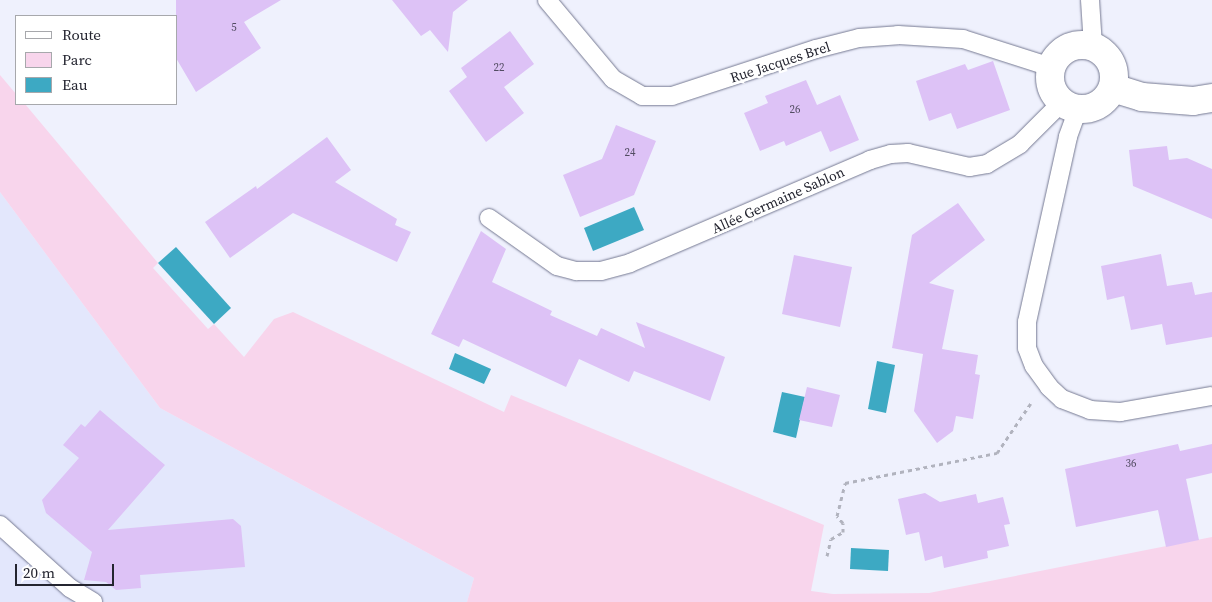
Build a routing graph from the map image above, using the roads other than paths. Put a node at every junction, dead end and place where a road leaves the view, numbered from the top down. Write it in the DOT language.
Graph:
graph roads {
  1 [pos="546,0"];
  2 [pos="1090,0"];
  3 [pos="1093,46"];
  4 [pos="1052,67"];
  5 [pos="1113,88"];
  6 [pos="1212,98"];
  7 [pos="1070,105"];
  8 [pos="489,218"];
  9 [pos="1212,396"];
  10 [pos="0,525"];
  11 [pos="93,602"];
  1 -- 4 [label="lane, Rue Jacques Brel"];
  2 -- 3 [label="lane"];
  3 -- 4 [label="street"];
  3 -- 5 [label="street"];
  4 -- 7 [label="street"];
  5 -- 6 [label="street"];
  5 -- 7 [label="street"];
  7 -- 8 [label="lane, Allée Germaine Sablon"];
  7 -- 9 [label="lane"];
  10 -- 11 [label="lane"];
}
